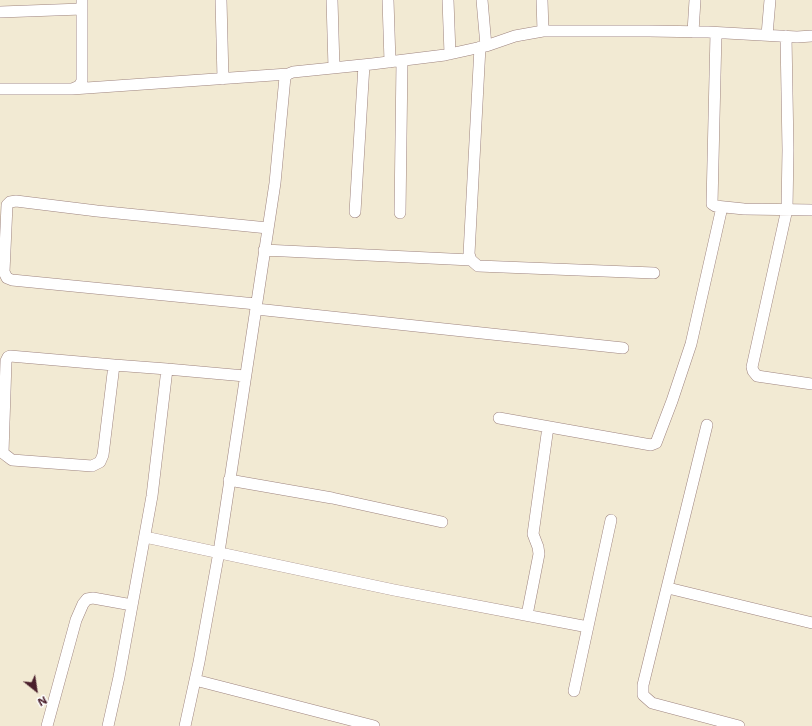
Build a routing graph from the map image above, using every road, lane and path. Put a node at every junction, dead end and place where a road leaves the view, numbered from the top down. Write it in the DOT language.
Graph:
graph roads {
  1 [pos="221,0"];
  2 [pos="332,0"];
  3 [pos="388,0"];
  4 [pos="448,0"];
  5 [pos="482,0"];
  6 [pos="542,0"];
  7 [pos="695,0"];
  8 [pos="770,0"];
  9 [pos="82,5"];
  10 [pos="0,12"];
  11 [pos="543,31"];
  12 [pos="693,32"];
  13 [pos="716,33"];
  14 [pos="767,35"];
  15 [pos="786,36"];
  16 [pos="812,36"];
  17 [pos="483,47"];
  18 [pos="450,54"];
  19 [pos="402,60"];
  20 [pos="390,62"];
  21 [pos="364,65"];
  22 [pos="334,68"];
  23 [pos="288,74"];
  24 [pos="223,79"];
  25 [pos="0,89"];
  26 [pos="72,89"];
  27 [pos="722,207"];
  28 [pos="787,209"];
  29 [pos="812,210"];
  30 [pos="355,212"];
  31 [pos="400,213"];
  32 [pos="268,228"];
  33 [pos="264,250"];
  34 [pos="471,260"];
  35 [pos="654,273"];
  36 [pos="256,306"];
  37 [pos="623,348"];
  38 [pos="114,365"];
  39 [pos="167,369"];
  40 [pos="245,376"];
  41 [pos="812,382"];
  42 [pos="499,418"];
  43 [pos="707,425"];
  44 [pos="548,427"];
  45 [pos="1,454"];
  46 [pos="229,480"];
  47 [pos="611,520"];
  48 [pos="442,522"];
  49 [pos="145,537"];
  50 [pos="219,552"];
  51 [pos="668,588"];
  52 [pos="132,605"];
  53 [pos="527,615"];
  54 [pos="812,623"];
  55 [pos="588,627"];
  56 [pos="195,680"];
  57 [pos="574,691"];
  58 [pos="47,726"];
  59 [pos="108,726"];
  60 [pos="185,726"];
  61 [pos="374,726"];
  62 [pos="739,726"];
  1 -- 24 [label="street"];
  2 -- 22 [label="street"];
  3 -- 20 [label="street"];
  4 -- 18 [label="street"];
  5 -- 17 [label="street"];
  6 -- 11 [label="street"];
  7 -- 12 [label="street"];
  8 -- 14 [label="street"];
  9 -- 10 [label="street"];
  9 -- 26 [label="street"];
  11 -- 12 [label="street"];
  11 -- 17 [label="street"];
  12 -- 13 [label="street"];
  13 -- 14 [label="street"];
  13 -- 27 [label="street"];
  14 -- 15 [label="street"];
  15 -- 16 [label="street"];
  15 -- 28 [label="street"];
  17 -- 18 [label="street"];
  17 -- 34 [label="street"];
  18 -- 19 [label="street"];
  19 -- 20 [label="street"];
  19 -- 31 [label="street"];
  20 -- 21 [label="street"];
  21 -- 22 [label="street"];
  21 -- 30 [label="street"];
  22 -- 23 [label="street"];
  23 -- 24 [label="street"];
  23 -- 32 [label="street"];
  24 -- 26 [label="street"];
  25 -- 26 [label="street"];
  27 -- 28 [label="street"];
  27 -- 44 [label="street"];
  28 -- 29 [label="street"];
  28 -- 41 [label="street"];
  32 -- 33 [label="street"];
  32 -- 36 [label="street"];
  33 -- 34 [label="street"];
  33 -- 36 [label="street"];
  34 -- 35 [label="street"];
  36 -- 37 [label="street"];
  36 -- 40 [label="street"];
  38 -- 39 [label="street"];
  38 -- 45 [label="street"];
  38 -- 45 [label="street"];
  39 -- 40 [label="street"];
  39 -- 49 [label="street"];
  40 -- 46 [label="street"];
  42 -- 44 [label="street"];
  43 -- 51 [label="street"];
  44 -- 53 [label="street"];
  46 -- 48 [label="street"];
  46 -- 50 [label="street"];
  47 -- 55 [label="street"];
  49 -- 50 [label="street"];
  49 -- 52 [label="street"];
  50 -- 53 [label="street"];
  50 -- 56 [label="street"];
  51 -- 54 [label="street"];
  51 -- 62 [label="street"];
  52 -- 58 [label="street"];
  52 -- 59 [label="street"];
  53 -- 55 [label="street"];
  55 -- 57 [label="street"];
  56 -- 60 [label="street"];
  56 -- 61 [label="street"];
}
